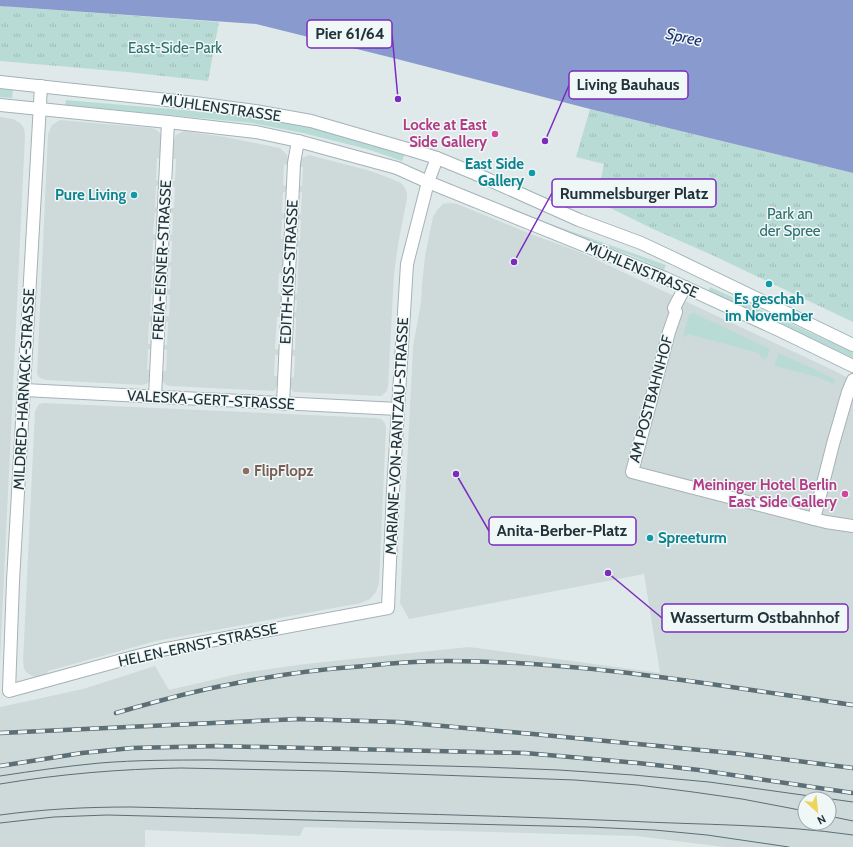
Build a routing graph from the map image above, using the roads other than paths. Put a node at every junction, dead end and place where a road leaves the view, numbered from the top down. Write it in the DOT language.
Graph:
graph roads {
  1 [pos="0,82"];
  2 [pos="40,86"];
  3 [pos="0,105"];
  4 [pos="39,109"];
  5 [pos="168,122"];
  6 [pos="298,141"];
  7 [pos="437,158"];
  8 [pos="428,182"];
  9 [pos="695,268"];
  10 [pos="685,287"];
  11 [pos="853,345"];
  12 [pos="853,366"];
  13 [pos="853,380"];
  14 [pos="24,390"];
  15 [pos="155,397"];
  16 [pos="283,404"];
  17 [pos="398,409"];
  18 [pos="814,519"];
  19 [pos="853,526"];
  20 [pos="388,608"];
  21 [pos="10,691"];
  1 -- 2 [label="street, MÜHLENSTRASSE"];
  2 -- 4 [label="street, MILDRED-HARNACK-STRASSE"];
  2 -- 7 [label="street, MÜHLENSTRASSE"];
  3 -- 4 [label="street, MÜHLENSTRASSE"];
  4 -- 5 [label="street, MÜHLENSTRASSE"];
  4 -- 14 [label="street, MILDRED-HARNACK-STRASSE"];
  5 -- 6 [label="street, MÜHLENSTRASSE"];
  5 -- 15 [label="street, FREIA-EISNER-STRASSE"];
  6 -- 8 [label="street, MÜHLENSTRASSE"];
  6 -- 16 [label="street, EDITH-KISS-STRASSE"];
  7 -- 8 [label="street"];
  7 -- 9 [label="street, MÜHLENSTRASSE"];
  8 -- 10 [label="street, MÜHLENSTRASSE"];
  8 -- 17 [label="street, MARIANE-VON-RANTZAU-STRASSE"];
  9 -- 10 [label="street"];
  9 -- 11 [label="street, MÜHLENSTRASSE"];
  10 -- 12 [label="street, MÜHLENSTRASSE"];
  10 -- 18 [label="street, AM POSTBAHNHOF"];
  13 -- 18 [label="street"];
  14 -- 15 [label="street, VALESKA-GERT-STRASSE"];
  14 -- 21 [label="street, MILDRED-HARNACK-STRASSE"];
  15 -- 16 [label="street, VALESKA-GERT-STRASSE"];
  16 -- 17 [label="street, VALESKA-GERT-STRASSE"];
  17 -- 20 [label="street, MARIANE-VON-RANTZAU-STRASSE"];
  18 -- 19 [label="street, AM POSTBAHNHOF"];
  20 -- 21 [label="street, HELEN-ERNST-STRASSE"];
}
